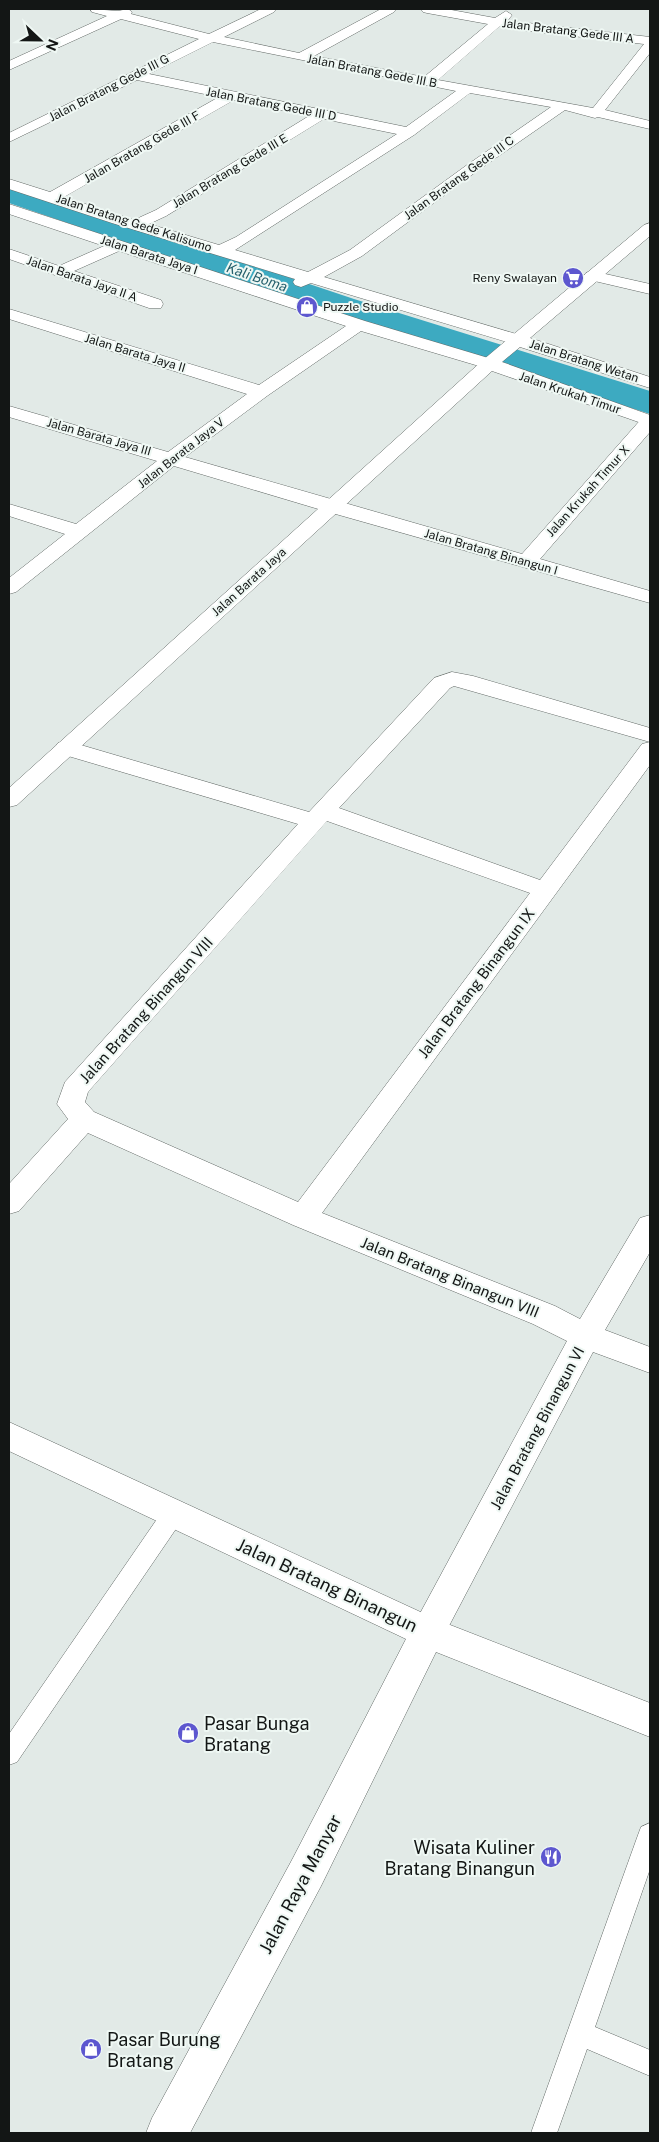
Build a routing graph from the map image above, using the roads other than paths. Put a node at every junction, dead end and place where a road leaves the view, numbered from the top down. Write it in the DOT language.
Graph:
graph roads {
  1 [pos="96,9"];
  2 [pos="133,9"];
  3 [pos="270,9"];
  4 [pos="390,9"];
  5 [pos="427,9"];
  6 [pos="516,9"];
  7 [pos="118,15"];
  8 [pos="496,22"];
  9 [pos="210,38"];
  10 [pos="650,41"];
  11 [pos="650,46"];
  12 [pos="301,57"];
  13 [pos="9,66"];
  14 [pos="134,75"];
  15 [pos="426,82"];
  16 [pos="468,89"];
  17 [pos="231,96"];
  18 [pos="563,105"];
  19 [pos="322,114"];
  20 [pos="595,114"];
  21 [pos="650,125"];
  22 [pos="409,132"];
  23 [pos="9,138"];
  24 [pos="9,184"];
  25 [pos="53,197"];
  26 [pos="9,209"];
  27 [pos="135,225"];
  28 [pos="650,228"];
  29 [pos="118,245"];
  30 [pos="221,251"];
  31 [pos="9,254"];
  32 [pos="60,271"];
  33 [pos="592,276"];
  34 [pos="305,280"];
  35 [pos="650,289"];
  36 [pos="278,294"];
  37 [pos="154,304"];
  38 [pos="9,314"];
  39 [pos="359,325"];
  40 [pos="515,341"];
  41 [pos="492,362"];
  42 [pos="650,383"];
  43 [pos="261,392"];
  44 [pos="9,411"];
  45 [pos="650,421"];
  46 [pos="172,458"];
  47 [pos="332,507"];
  48 [pos="9,510"];
  49 [pos="80,532"];
  50 [pos="528,562"];
  51 [pos="9,588"];
  52 [pos="650,597"];
  53 [pos="650,736"];
  54 [pos="66,748"];
  55 [pos="650,749"];
  56 [pos="9,800"];
  57 [pos="319,816"];
  58 [pos="545,890"];
  59 [pos="84,1118"];
  60 [pos="9,1203"];
  61 [pos="303,1217"];
  62 [pos="650,1226"];
  63 [pos="586,1336"];
  64 [pos="644,1358"];
  65 [pos="9,1436"];
  66 [pos="174,1513"];
  67 [pos="428,1632"];
  68 [pos="650,1720"];
  69 [pos="9,1754"];
  70 [pos="650,1835"];
  71 [pos="579,2033"];
  72 [pos="650,2063"];
  73 [pos="167,2133"];
  74 [pos="544,2133"];
  1 -- 7 [label="street, Jalan Bratang Gede III B"];
  2 -- 7 [label="street"];
  3 -- 9 [label="street, Jalan Bratang Gede III G"];
  4 -- 12 [label="street"];
  5 -- 8 [label="street, Jalan Bratang Gede III A"];
  6 -- 8 [label="street"];
  7 -- 9 [label="street, Jalan Bratang Gede III B"];
  7 -- 13 [label="street"];
  8 -- 10 [label="street, Jalan Bratang Gede III A"];
  8 -- 15 [label="street"];
  9 -- 12 [label="street, Jalan Bratang Gede III B"];
  9 -- 14 [label="street, Jalan Bratang Gede III G"];
  11 -- 20 [label="street"];
  12 -- 15 [label="street, Jalan Bratang Gede III B"];
  14 -- 17 [label="street, Jalan Bratang Gede III D"];
  14 -- 23 [label="street, Jalan Bratang Gede III G"];
  15 -- 16 [label="street, Jalan Bratang Gede III B"];
  16 -- 18 [label="street, Jalan Bratang Gede III B"];
  16 -- 22 [label="street"];
  17 -- 19 [label="street, Jalan Bratang Gede III D"];
  17 -- 25 [label="street, Jalan Bratang Gede III F"];
  18 -- 20 [label="street, Jalan Bratang Gede III B"];
  18 -- 34 [label="street, Jalan Bratang Gede III C"];
  19 -- 22 [label="street, Jalan Bratang Gede III D"];
  19 -- 27 [label="street, Jalan Bratang Gede III E"];
  20 -- 21 [label="street, Jalan Bratang Gede III B"];
  22 -- 30 [label="street"];
  24 -- 25 [label="street, Jalan Bratang Gede Kalisumo"];
  25 -- 27 [label="street, Jalan Bratang Gede Kalisumo"];
  26 -- 29 [label="street, Jalan Barata Jaya I"];
  27 -- 30 [label="street, Jalan Bratang Gede Kalisumo"];
  28 -- 33 [label="street, Jalan Barata Jaya"];
  29 -- 32 [label="street"];
  29 -- 36 [label="street, Jalan Barata Jaya I"];
  30 -- 34 [label="street, Jalan Bratang Gede Kalisumo"];
  31 -- 32 [label="street, Jalan Barata Jaya II A"];
  32 -- 37 [label="street, Jalan Barata Jaya II A"];
  33 -- 35 [label="street"];
  33 -- 40 [label="street, Jalan Barata Jaya"];
  34 -- 36 [label="street, Jalan Bratang Gede III C"];
  34 -- 40 [label="street, Jalan Bratang Gede Kalisumo"];
  36 -- 39 [label="street, Jalan Barata Jaya I"];
  38 -- 43 [label="street, Jalan Barata Jaya II"];
  39 -- 41 [label="street, Jalan Barata Jaya I"];
  39 -- 43 [label="street, Jalan Barata Jaya V"];
  40 -- 41 [label="street, Jalan Barata Jaya"];
  40 -- 42 [label="street, Jalan Bratang Wetan"];
  41 -- 45 [label="street, Jalan Krukah Timur"];
  41 -- 47 [label="street, Jalan Barata Jaya"];
  43 -- 46 [label="street, Jalan Barata Jaya V"];
  44 -- 46 [label="street, Jalan Barata Jaya III"];
  45 -- 50 [label="street, Jalan Krukah Timur X"];
  46 -- 47 [label="street, Jalan Barata Jaya III"];
  46 -- 49 [label="street, Jalan Barata Jaya V"];
  47 -- 50 [label="street, Jalan Bratang Binangun I"];
  47 -- 54 [label="street, Jalan Barata Jaya"];
  48 -- 49 [label="street"];
  49 -- 51 [label="street, Jalan Barata Jaya V"];
  50 -- 52 [label="street, Jalan Bratang Binangun I"];
  53 -- 57 [label="street, Jalan Bratang Binangun VIII"];
  54 -- 56 [label="street, Jalan Barata Jaya"];
  54 -- 57 [label="street"];
  55 -- 58 [label="street, Jalan Bratang Binangun IX"];
  57 -- 58 [label="street"];
  57 -- 59 [label="street, Jalan Bratang Binangun VIII"];
  58 -- 61 [label="street, Jalan Bratang Binangun IX"];
  59 -- 60 [label="street"];
  59 -- 61 [label="street, Jalan Bratang Binangun VIII"];
  61 -- 63 [label="street, Jalan Bratang Binangun VIII"];
  62 -- 63 [label="street, Jalan Bratang Binangun VI"];
  63 -- 64 [label="street, Jalan Bratang Binangun VIII"];
  63 -- 67 [label="street, Jalan Bratang Binangun VI"];
  65 -- 66 [label="street, Jalan Bratang Binangun"];
  66 -- 67 [label="street, Jalan Bratang Binangun"];
  66 -- 69 [label="lane"];
  67 -- 68 [label="street, Jalan Bratang Binangun"];
  67 -- 73 [label="street, Jalan Raya Manyar"];
  70 -- 71 [label="lane"];
  71 -- 72 [label="lane"];
  71 -- 74 [label="lane"];
}
